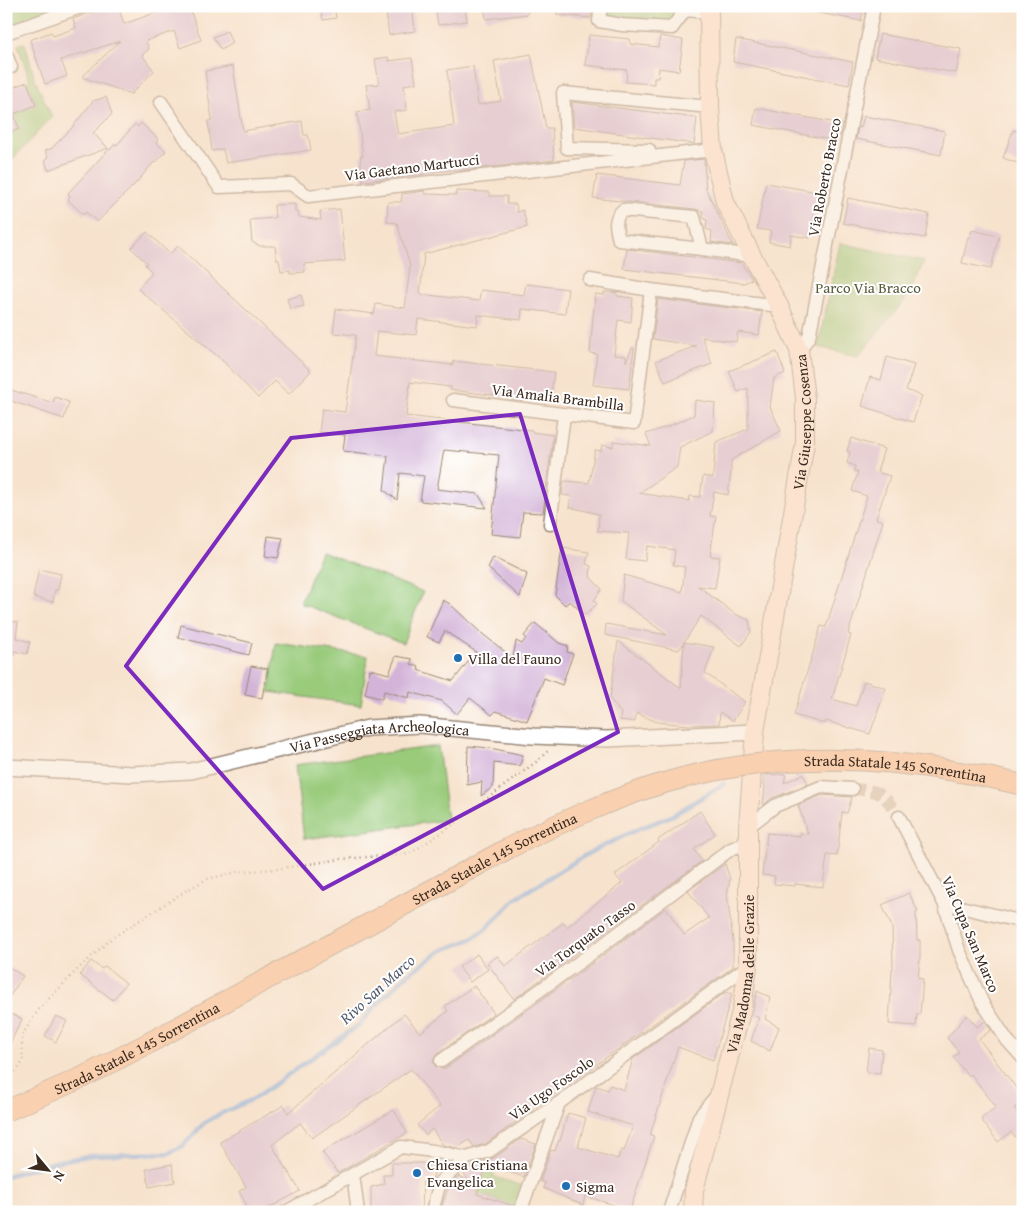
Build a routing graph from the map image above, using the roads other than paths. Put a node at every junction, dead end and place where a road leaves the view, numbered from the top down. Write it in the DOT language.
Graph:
graph roads {
  1 [pos="601,6"];
  2 [pos="874,6"];
  3 [pos="78,7"];
  4 [pos="684,8"];
  5 [pos="709,9"];
  6 [pos="6,33"];
  7 [pos="6,54"];
  8 [pos="11,67"];
  9 [pos="161,102"];
  10 [pos="710,107"];
  11 [pos="650,150"];
  12 [pos="713,150"];
  13 [pos="702,249"];
  14 [pos="752,256"];
  15 [pos="590,280"];
  16 [pos="651,290"];
  17 [pos="779,306"];
  18 [pos="799,350"];
  19 [pos="453,400"];
  20 [pos="564,414"];
  21 [pos="550,524"];
  22 [pos="755,732"];
  23 [pos="6,767"];
  24 [pos="1023,785"];
  25 [pos="852,789"];
  26 [pos="899,817"];
  27 [pos="748,834"];
  28 [pos="944,903"];
  29 [pos="1023,922"];
  30 [pos="748,966"];
  31 [pos="1023,1058"];
  32 [pos="441,1061"];
  33 [pos="722,1089"];
  34 [pos="559,1103"];
  35 [pos="6,1111"];
  36 [pos="467,1158"];
  37 [pos="353,1174"];
  38 [pos="286,1212"];
  39 [pos="358,1212"];
  40 [pos="432,1212"];
  41 [pos="520,1212"];
  42 [pos="669,1212"];
  43 [pos="693,1212"];
  1 -- 4 [label="street"];
  2 -- 18 [label="street, Via Roberto Bracco"];
  3 -- 6 [label="street"];
  4 -- 5 [label="street"];
  5 -- 10 [label="main road, Via Giuseppe Cosenza"];
  7 -- 8 [label="street"];
  9 -- 12 [label="street, Via Gaetano Martucci"];
  10 -- 11 [label="street"];
  10 -- 12 [label="main road, Via Giuseppe Cosenza"];
  12 -- 14 [label="main road, Via Giuseppe Cosenza"];
  13 -- 13 [label="street"];
  13 -- 14 [label="street"];
  14 -- 17 [label="main road, Via Giuseppe Cosenza"];
  15 -- 16 [label="street"];
  16 -- 17 [label="street"];
  16 -- 20 [label="street, Via Amalia Brambilla"];
  17 -- 18 [label="main road, Via Giuseppe Cosenza"];
  18 -- 22 [label="main road, Via Giuseppe Cosenza"];
  19 -- 20 [label="street, Via Amalia Brambilla"];
  20 -- 21 [label="street"];
  22 -- 23 [label="street, Via Passeggiata Archeologica"];
  22 -- 27 [label="main road, Via Madonna delle Grazie"];
  24 -- 35 [label="highway, Strada Statale 145 Sorrentina, bridge"];
  25 -- 27 [label="street"];
  26 -- 28 [label="street, Via Cupa San Marco"];
  27 -- 30 [label="main road, Via Madonna delle Grazie"];
  27 -- 32 [label="street, Via Torquato Tasso"];
  28 -- 29 [label="street"];
  28 -- 31 [label="street, Via Cupa San Marco"];
  30 -- 33 [label="main road, Via Madonna delle Grazie"];
  30 -- 34 [label="street, Via Ugo Foscolo"];
  33 -- 42 [label="street"];
  33 -- 43 [label="main road, Via Madonna delle Grazie"];
  34 -- 36 [label="street, Via Ugo Foscolo"];
  34 -- 41 [label="street"];
  36 -- 37 [label="street"];
  36 -- 40 [label="street"];
  37 -- 38 [label="street"];
  37 -- 39 [label="street"];
}
